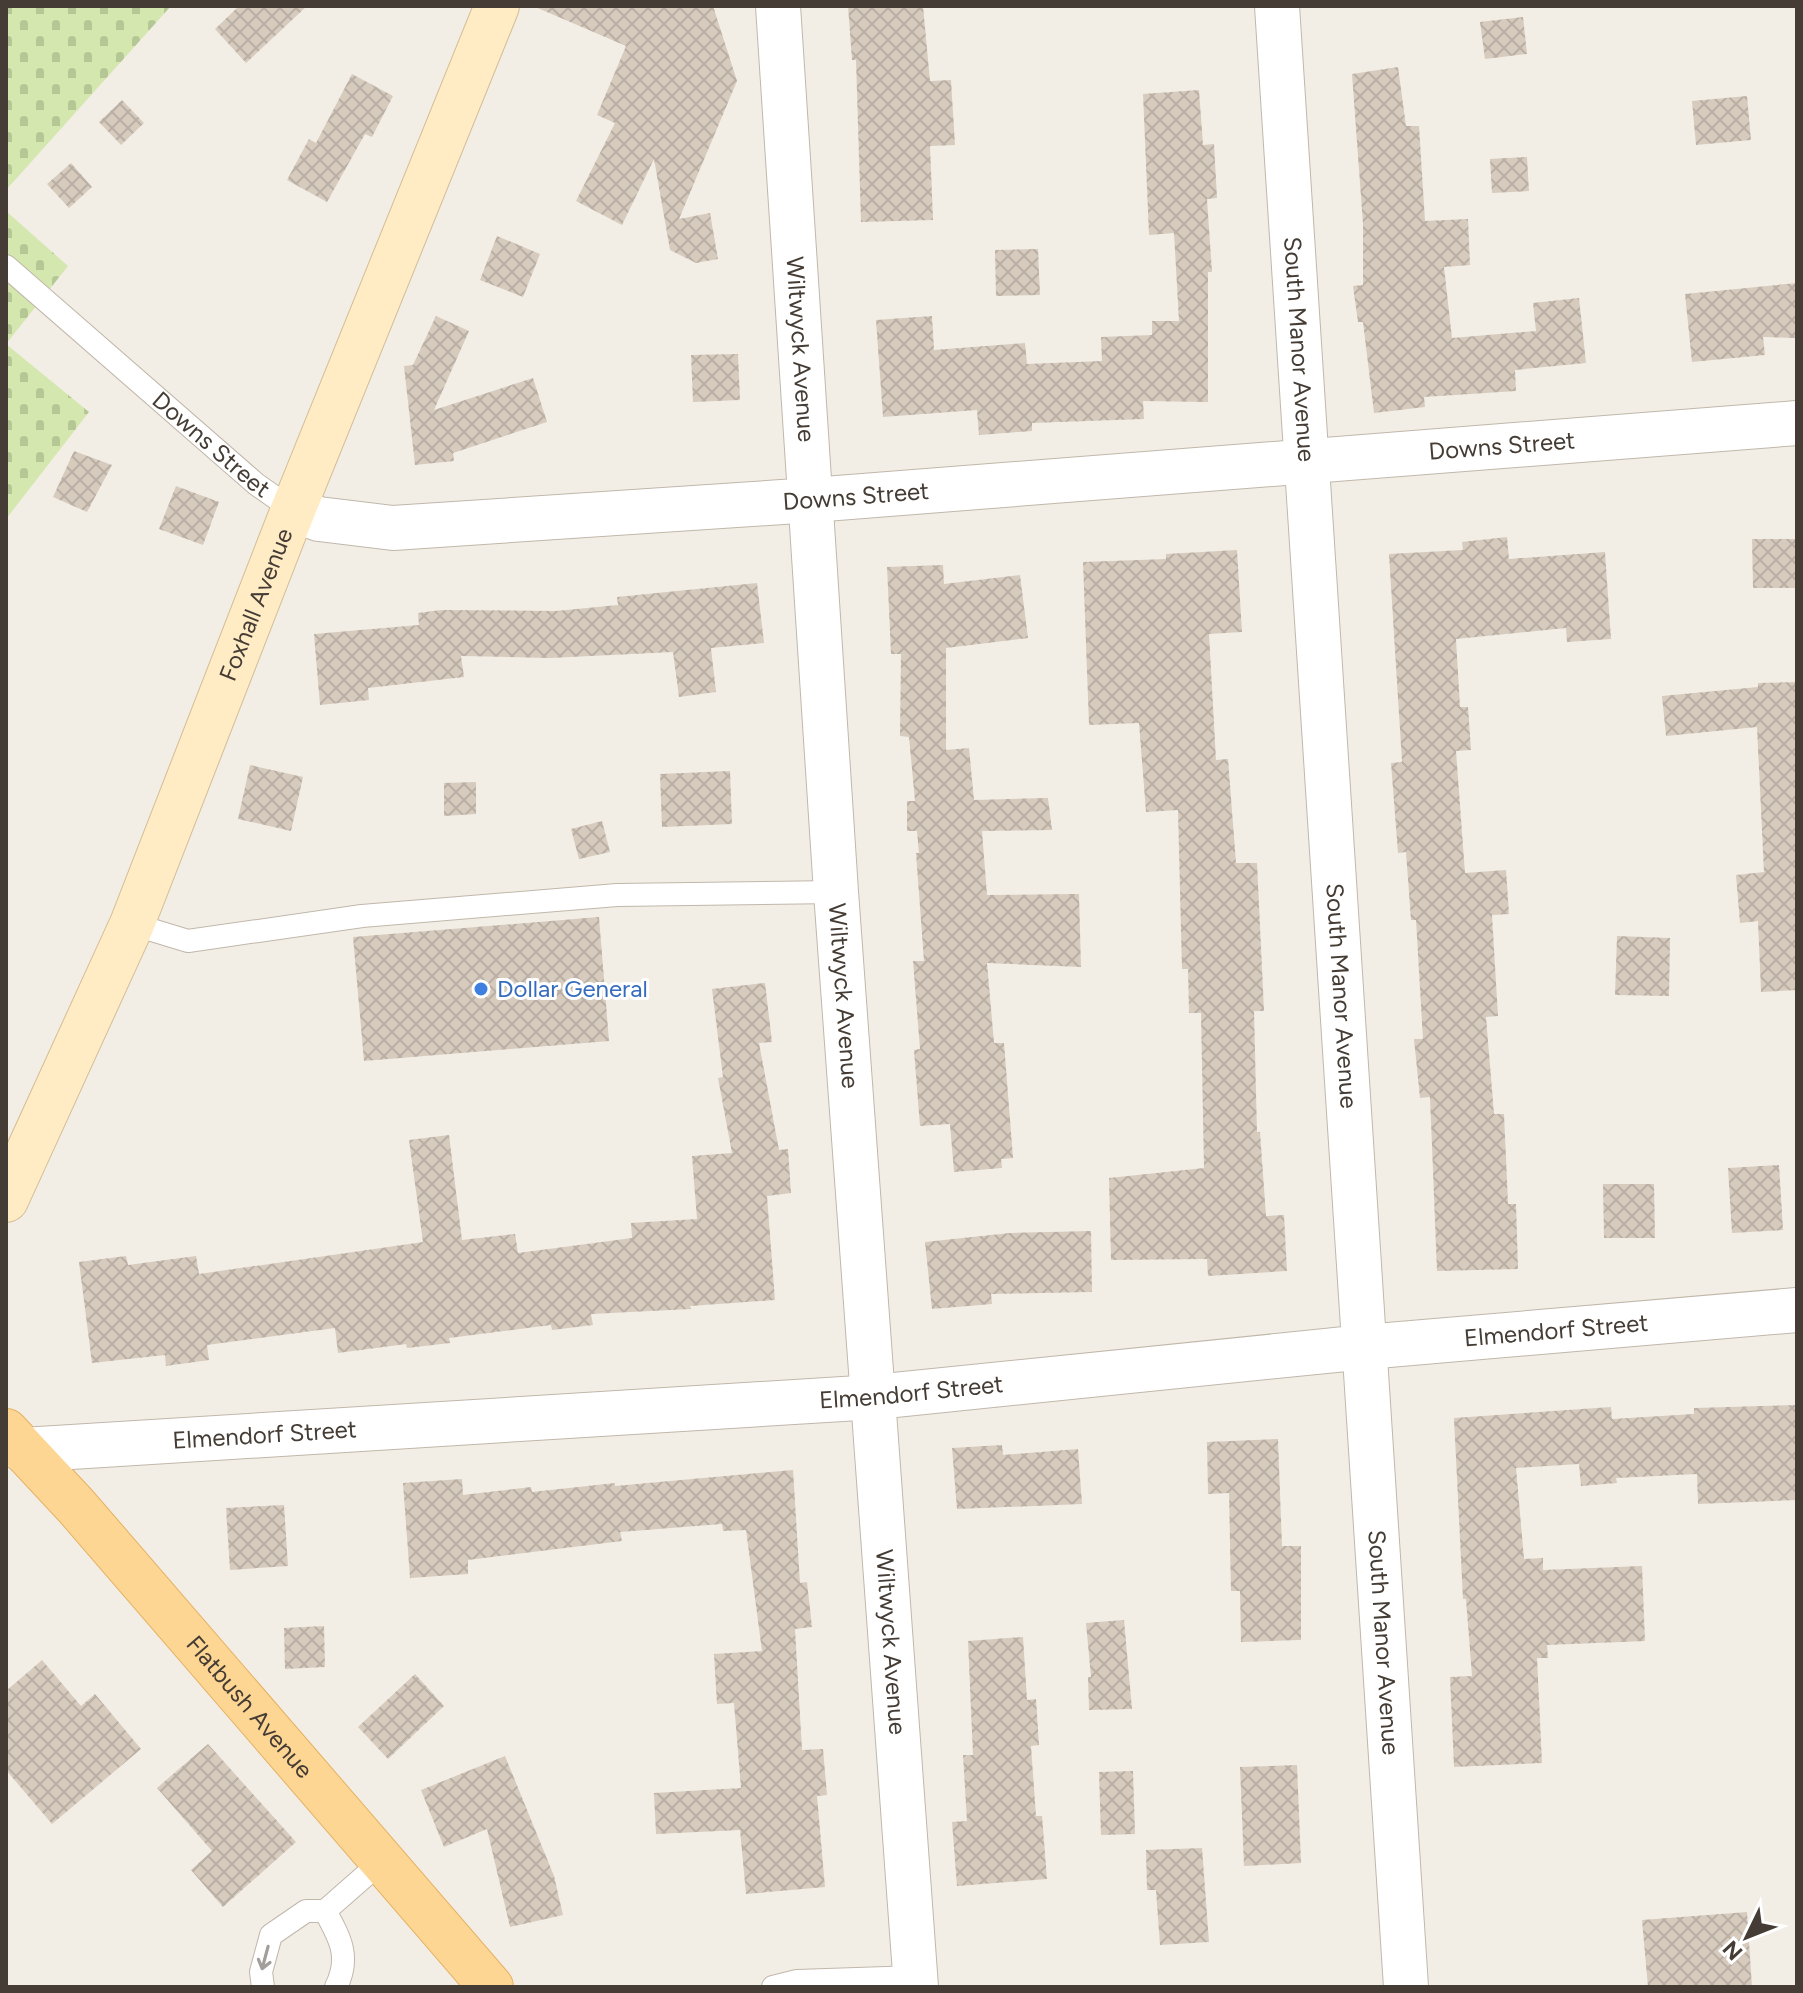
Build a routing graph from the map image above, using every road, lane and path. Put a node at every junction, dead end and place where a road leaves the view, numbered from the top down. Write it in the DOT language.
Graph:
graph roads {
  1 [pos="497,6"];
  2 [pos="778,6"];
  3 [pos="1277,6"];
  4 [pos="10,276"];
  5 [pos="1797,423"];
  6 [pos="1304,461"];
  7 [pos="812,500"];
  8 [pos="293,510"];
  9 [pos="836,892"];
  10 [pos="132,924"];
  11 [pos="6,1200"];
  12 [pos="1797,1310"];
  13 [pos="1365,1347"];
  14 [pos="875,1397"];
  15 [pos="15,1440"];
  16 [pos="382,1861"];
  17 [pos="325,1911"];
  18 [pos="916,1982"];
  19 [pos="263,1987"];
  20 [pos="336,1987"];
  21 [pos="491,1987"];
  22 [pos="773,1987"];
  23 [pos="1406,1987"];
  1 -- 8 [label="street, Foxhall Avenue"];
  2 -- 7 [label="street, Wiltwyck Avenue"];
  3 -- 6 [label="street, South Manor Avenue"];
  4 -- 8 [label="lane, Downs Street"];
  5 -- 6 [label="street, Downs Street"];
  6 -- 7 [label="street, Downs Street"];
  6 -- 13 [label="street, South Manor Avenue"];
  7 -- 8 [label="street, Downs Street"];
  7 -- 9 [label="street, Wiltwyck Avenue"];
  8 -- 10 [label="street, Foxhall Avenue"];
  9 -- 10 [label="lane"];
  9 -- 14 [label="street, Wiltwyck Avenue"];
  10 -- 11 [label="street, Foxhall Avenue"];
  12 -- 13 [label="street, Elmendorf Street"];
  13 -- 14 [label="street, Elmendorf Street"];
  13 -- 23 [label="street, South Manor Avenue"];
  14 -- 15 [label="street, Elmendorf Street"];
  14 -- 18 [label="street, Wiltwyck Avenue"];
  15 -- 16 [label="main road, Flatbush Avenue"];
  16 -- 17 [label="lane"];
  16 -- 21 [label="main road, Flatbush Avenue"];
  17 -- 19 [label="lane, one-way"];
  17 -- 20 [label="lane"];
  18 -- 22 [label="lane"];
}
